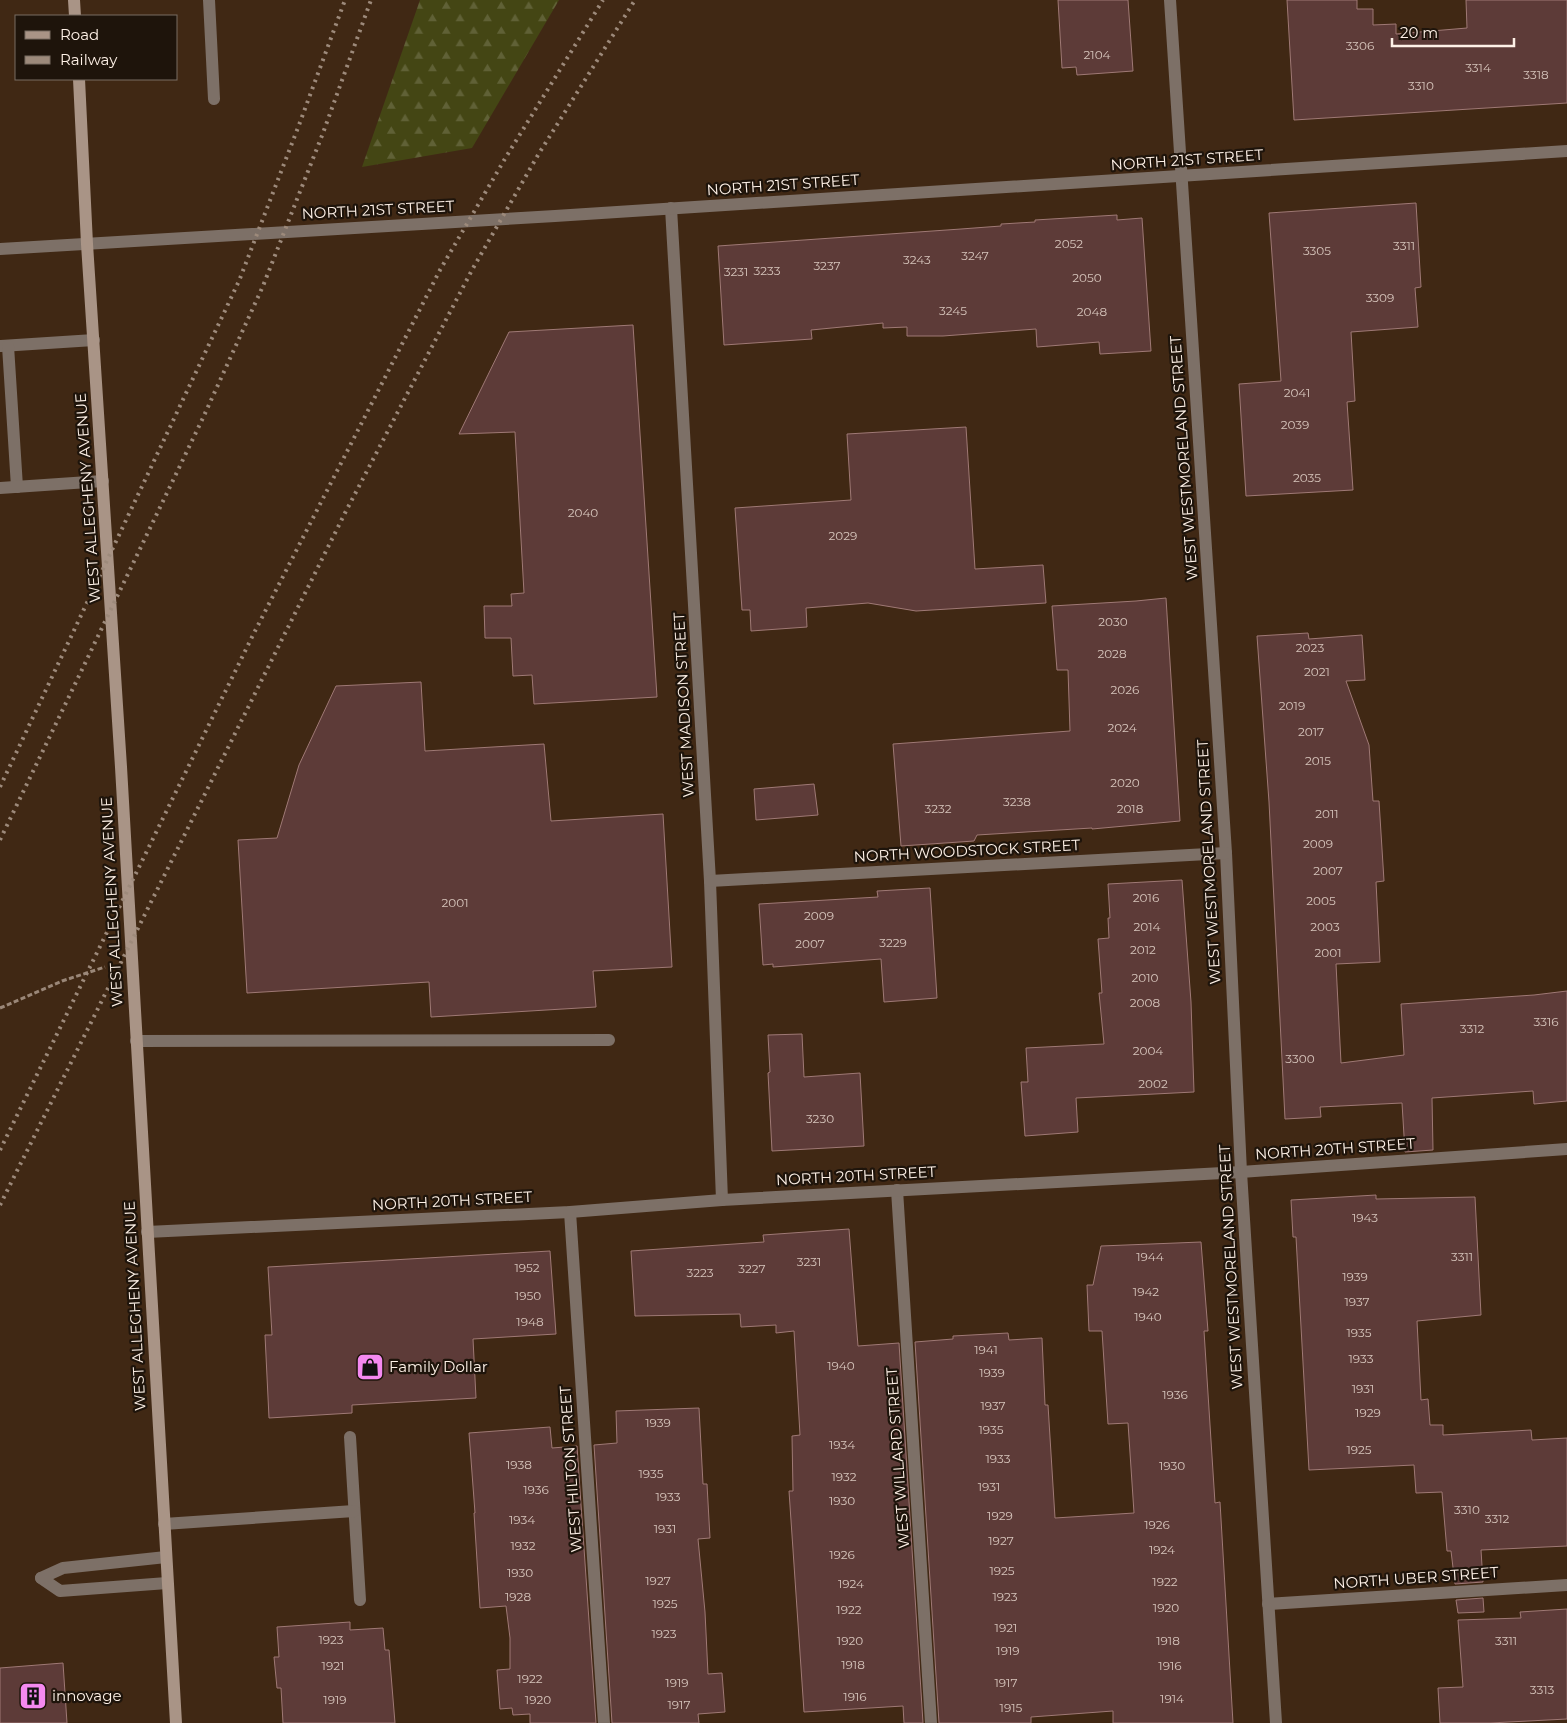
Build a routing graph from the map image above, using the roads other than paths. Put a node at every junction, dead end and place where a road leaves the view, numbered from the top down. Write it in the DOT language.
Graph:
graph roads {
  1 [pos="74,0"];
  2 [pos="208,0"];
  3 [pos="1170,0"];
  4 [pos="75,15"];
  5 [pos="78,80"];
  6 [pos="214,99"];
  7 [pos="1567,151"];
  8 [pos="1182,176"];
  9 [pos="671,208"];
  10 [pos="87,244"];
  11 [pos="0,249"];
  12 [pos="94,340"];
  13 [pos="4,346"];
  14 [pos="103,481"];
  15 [pos="16,487"];
  16 [pos="0,488"];
  17 [pos="1226,853"];
  18 [pos="710,881"];
  19 [pos="609,1040"];
  20 [pos="136,1042"];
  21 [pos="1567,1149"];
  22 [pos="1241,1172"];
  23 [pos="896,1190"];
  24 [pos="722,1200"];
  25 [pos="570,1212"];
  26 [pos="147,1232"];
  27 [pos="350,1438"];
  28 [pos="354,1511"];
  29 [pos="164,1524"];
  30 [pos="166,1557"];
  31 [pos="167,1584"];
  32 [pos="1567,1585"];
  33 [pos="360,1600"];
  34 [pos="1268,1604"];
  35 [pos="176,1723"];
  36 [pos="604,1723"];
  37 [pos="931,1723"];
  38 [pos="1276,1723"];
  1 -- 4 [label="main road"];
  2 -- 6 [label="street"];
  3 -- 8 [label="street, WEST WESTMORELAND STREET"];
  5 -- 10 [label="main road, WEST ALLEGHENY AVENUE"];
  7 -- 8 [label="street, NORTH 21ST STREET"];
  8 -- 9 [label="street, NORTH 21ST STREET"];
  8 -- 17 [label="street, WEST WESTMORELAND STREET"];
  9 -- 10 [label="street, NORTH 21ST STREET"];
  9 -- 18 [label="street, WEST MADISON STREET"];
  10 -- 11 [label="street, NORTH 21ST STREET"];
  10 -- 12 [label="main road, WEST ALLEGHENY AVENUE"];
  12 -- 13 [label="street"];
  12 -- 14 [label="main road, WEST ALLEGHENY AVENUE"];
  13 -- 15 [label="street"];
  14 -- 15 [label="street"];
  14 -- 20 [label="main road, WEST ALLEGHENY AVENUE"];
  15 -- 16 [label="street"];
  17 -- 18 [label="street, NORTH WOODSTOCK STREET"];
  17 -- 22 [label="street, WEST WESTMORELAND STREET"];
  18 -- 24 [label="street, WEST MADISON STREET"];
  19 -- 20 [label="street"];
  20 -- 26 [label="main road, WEST ALLEGHENY AVENUE"];
  21 -- 22 [label="street, NORTH 20TH STREET"];
  22 -- 23 [label="street, NORTH 20TH STREET"];
  22 -- 34 [label="street, WEST WESTMORELAND STREET"];
  23 -- 24 [label="street, NORTH 20TH STREET"];
  23 -- 37 [label="street, WEST WILLARD STREET"];
  24 -- 25 [label="street, NORTH 20TH STREET"];
  25 -- 26 [label="street, NORTH 20TH STREET"];
  25 -- 36 [label="street, WEST HILTON STREET"];
  26 -- 29 [label="main road, WEST ALLEGHENY AVENUE"];
  27 -- 28 [label="street"];
  28 -- 29 [label="street"];
  28 -- 33 [label="street"];
  29 -- 30 [label="main road, WEST ALLEGHENY AVENUE"];
  30 -- 31 [label="main road, WEST ALLEGHENY AVENUE"];
  30 -- 31 [label="street"];
  31 -- 35 [label="main road, WEST ALLEGHENY AVENUE"];
  32 -- 34 [label="street, NORTH UBER STREET"];
  34 -- 38 [label="street, WEST WESTMORELAND STREET"];
}
